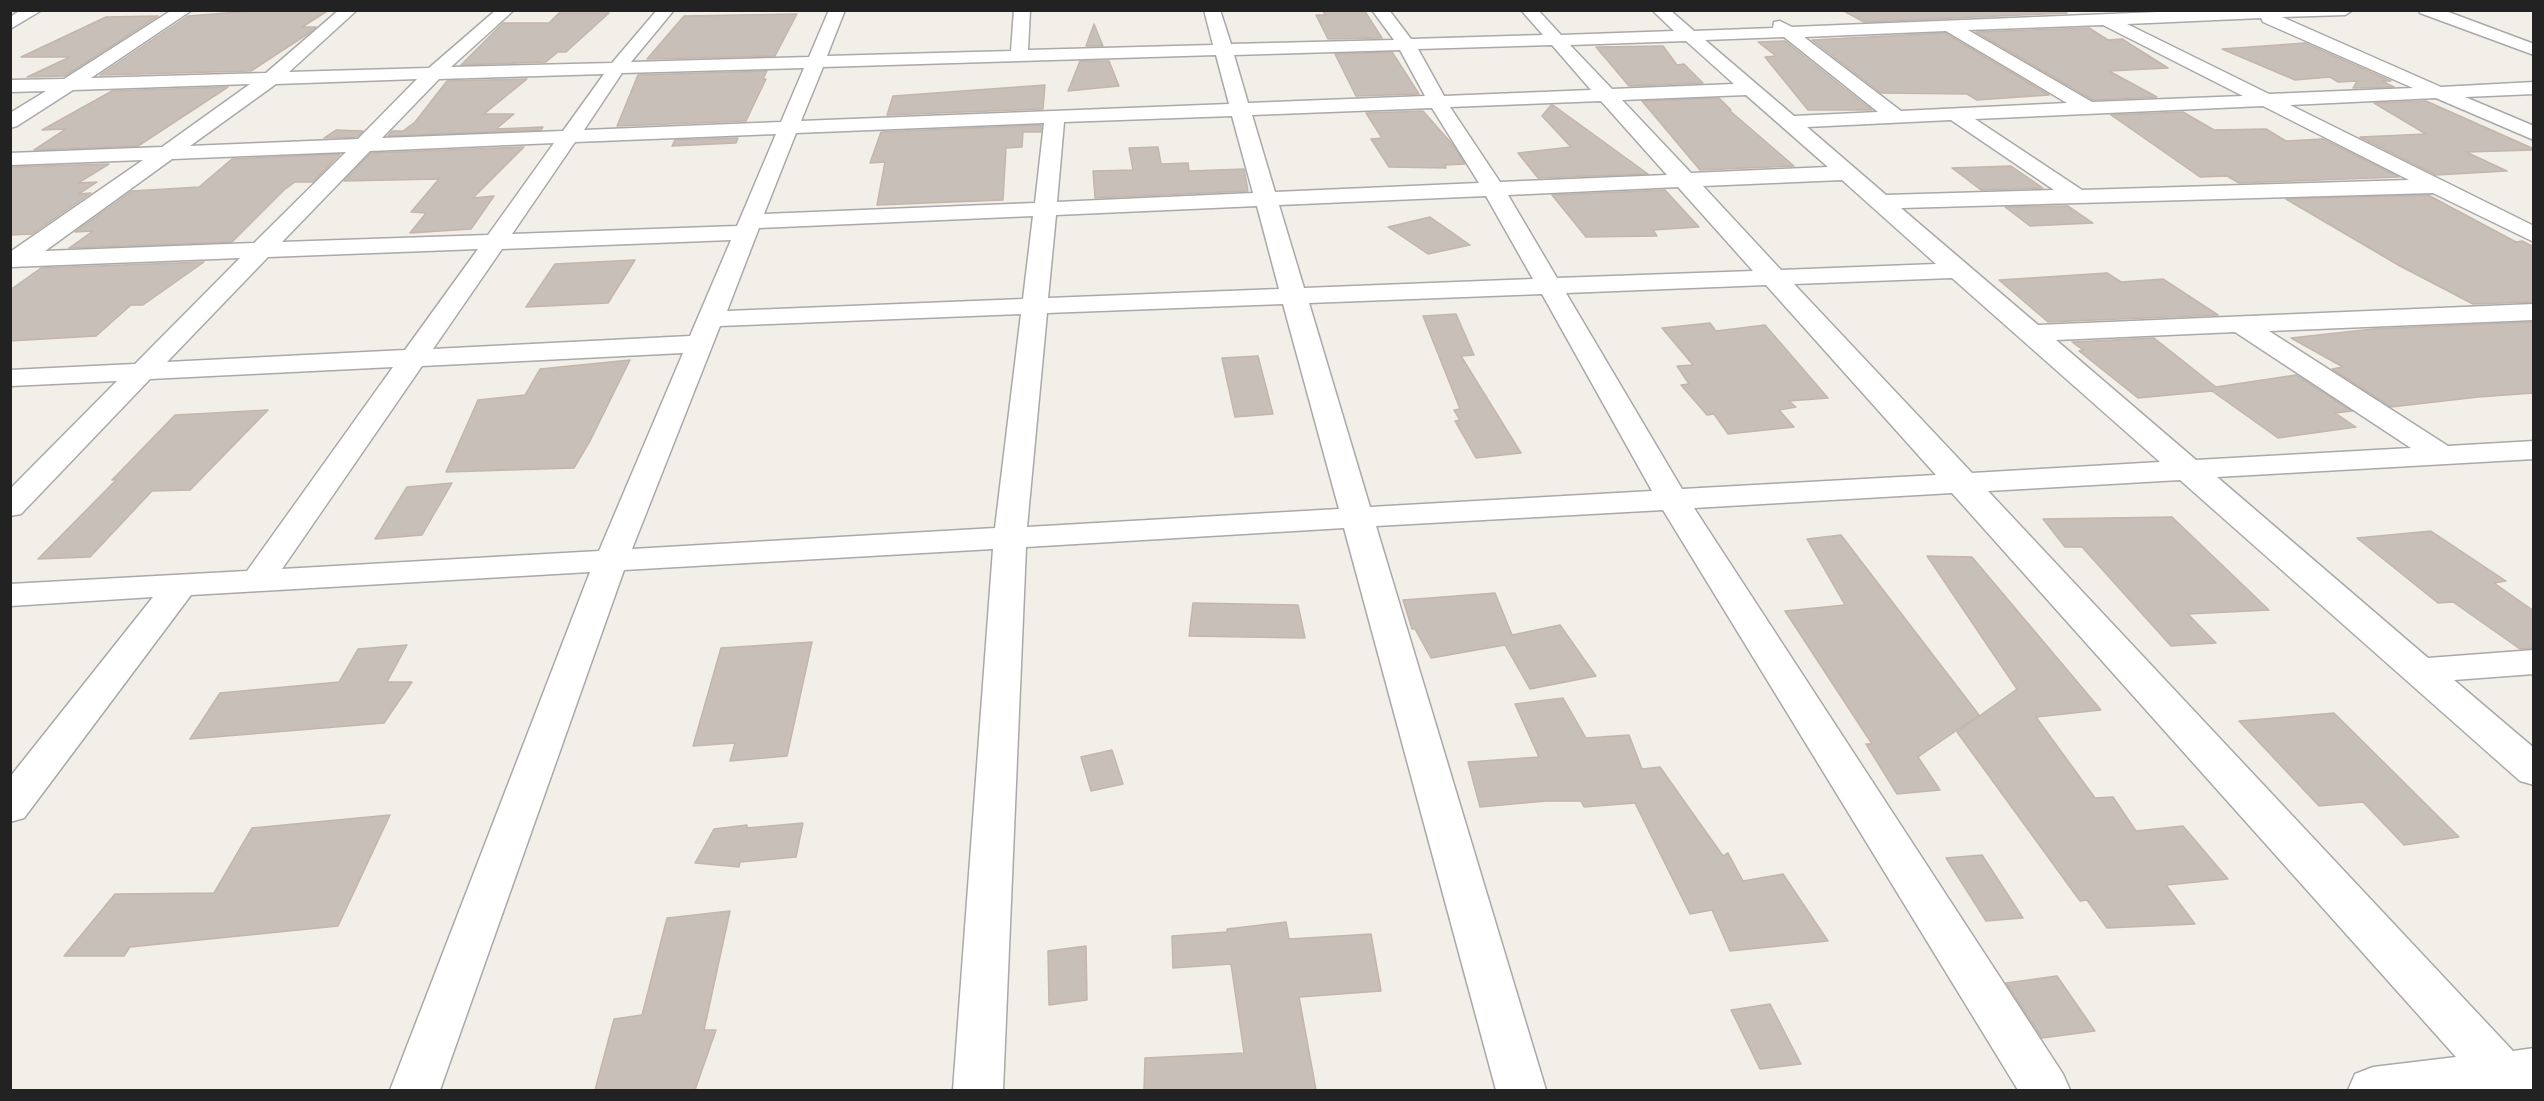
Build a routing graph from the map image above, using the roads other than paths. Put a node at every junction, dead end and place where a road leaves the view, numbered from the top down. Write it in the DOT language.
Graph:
graph roads {
  1 [pos="34,10"];
  2 [pos="184,10"];
  3 [pos="349,10"];
  4 [pos="506,10"];
  5 [pos="666,10"];
  6 [pos="837,10"];
  7 [pos="1022,10"];
  8 [pos="1212,10"];
  9 [pos="1380,10"];
  10 [pos="1529,10"];
  11 [pos="1660,10"];
  12 [pos="1921,10"];
  13 [pos="2344,10"];
  14 [pos="2426,10"];
  15 [pos="2256,12"];
  16 [pos="2099,15"];
  17 [pos="1765,16"];
  18 [pos="10,24"];
  19 [pos="1949,26"];
  20 [pos="1788,32"];
  21 [pos="1689,36"];
  22 [pos="1555,40"];
  23 [pos="1406,44"];
  24 [pos="1223,50"];
  25 [pos="2534,50"];
  26 [pos="1019,56"];
  27 [pos="814,62"];
  28 [pos="617,68"];
  29 [pos="433,74"];
  30 [pos="270,79"];
  31 [pos="69,85"];
  32 [pos="10,86"];
  33 [pos="1749,88"];
  34 [pos="2534,88"];
  35 [pos="2440,93"];
  36 [pos="1608,94"];
  37 [pos="2270,100"];
  38 [pos="1437,101"];
  39 [pos="2088,108"];
  40 [pos="1240,109"];
  41 [pos="1954,114"];
  42 [pos="1055,117"];
  43 [pos="1897,117"];
  44 [pos="10,122"];
  45 [pos="1788,122"];
  46 [pos="787,128"];
  47 [pos="2534,134"];
  48 [pos="569,137"];
  49 [pos="363,145"];
  50 [pos="166,153"];
  51 [pos="10,159"];
  52 [pos="1846,173"];
  53 [pos="1685,180"];
  54 [pos="2437,186"];
  55 [pos="1493,188"];
  56 [pos="2077,196"];
  57 [pos="1266,199"];
  58 [pos="1880,202"];
  59 [pos="1046,209"];
  60 [pos="746,227"];
  61 [pos="2534,235"];
  62 [pos="495,241"];
  63 [pos="261,250"];
  64 [pos="13,261"];
  65 [pos="1958,270"];
  66 [pos="1773,277"];
  67 [pos="1550,286"];
  68 [pos="1295,296"];
  69 [pos="1035,306"];
  70 [pos="2534,312"];
  71 [pos="2242,325"];
  72 [pos="704,332"];
  73 [pos="2030,333"];
  74 [pos="414,358"];
  75 [pos="143,371"];
  76 [pos="10,378"];
  77 [pos="2534,450"];
  78 [pos="2443,456"];
  79 [pos="2188,471"];
  80 [pos="1960,484"];
  81 [pos="1673,501"];
  82 [pos="10,507"];
  83 [pos="1357,518"];
  84 [pos="1010,538"];
  85 [pos="611,561"];
  86 [pos="256,582"];
  87 [pos="180,586"];
  88 [pos="10,596"];
  89 [pos="2534,662"];
  90 [pos="2419,671"];
  91 [pos="2534,771"];
  92 [pos="10,807"];
  93 [pos="2518,1078"];
  94 [pos="415,1090"];
  95 [pos="978,1090"];
  96 [pos="1521,1090"];
  97 [pos="2045,1090"];
  98 [pos="2373,1090"];
  1 -- 18 [label="street"];
  2 -- 31 [label="street"];
  3 -- 30 [label="street"];
  4 -- 29 [label="street"];
  5 -- 28 [label="street"];
  6 -- 27 [label="street"];
  7 -- 26 [label="street"];
  8 -- 24 [label="street"];
  9 -- 23 [label="street"];
  10 -- 22 [label="street"];
  11 -- 21 [label="street"];
  12 -- 19 [label="street"];
  13 -- 15 [label="street"];
  14 -- 25 [label="street"];
  15 -- 16 [label="street"];
  15 -- 35 [label="street"];
  16 -- 19 [label="street"];
  16 -- 37 [label="street"];
  17 -- 20 [label="street"];
  19 -- 20 [label="street"];
  19 -- 39 [label="street"];
  20 -- 21 [label="street"];
  20 -- 43 [label="street"];
  21 -- 22 [label="street"];
  21 -- 33 [label="street"];
  22 -- 23 [label="street"];
  22 -- 36 [label="street"];
  23 -- 24 [label="street"];
  23 -- 38 [label="street"];
  24 -- 26 [label="street"];
  24 -- 40 [label="street"];
  26 -- 27 [label="street"];
  27 -- 28 [label="street"];
  27 -- 46 [label="street"];
  28 -- 29 [label="street"];
  28 -- 48 [label="street"];
  29 -- 30 [label="street"];
  29 -- 49 [label="street"];
  30 -- 31 [label="street"];
  30 -- 50 [label="street"];
  31 -- 32 [label="street"];
  31 -- 44 [label="street"];
  33 -- 36 [label="street"];
  33 -- 45 [label="street"];
  34 -- 35 [label="street"];
  35 -- 37 [label="street"];
  35 -- 47 [label="street"];
  36 -- 38 [label="street"];
  36 -- 53 [label="street"];
  37 -- 39 [label="street"];
  37 -- 54 [label="street"];
  38 -- 40 [label="street"];
  38 -- 55 [label="street"];
  39 -- 41 [label="street"];
  40 -- 42 [label="street"];
  40 -- 57 [label="street"];
  41 -- 43 [label="street"];
  41 -- 56 [label="street"];
  42 -- 46 [label="street"];
  42 -- 59 [label="street"];
  43 -- 45 [label="street"];
  45 -- 52 [label="street"];
  46 -- 48 [label="street"];
  46 -- 60 [label="street"];
  48 -- 49 [label="street"];
  48 -- 62 [label="street"];
  49 -- 50 [label="street"];
  49 -- 63 [label="street"];
  50 -- 51 [label="street"];
  50 -- 64 [label="street"];
  52 -- 53 [label="street"];
  52 -- 58 [label="street"];
  53 -- 55 [label="street"];
  53 -- 66 [label="street"];
  54 -- 56 [label="street"];
  54 -- 61 [label="street"];
  55 -- 57 [label="street"];
  55 -- 67 [label="street"];
  56 -- 58 [label="street"];
  57 -- 59 [label="street"];
  57 -- 68 [label="street"];
  58 -- 65 [label="street"];
  59 -- 60 [label="street"];
  59 -- 69 [label="street"];
  60 -- 62 [label="street"];
  60 -- 72 [label="street"];
  62 -- 63 [label="street"];
  62 -- 74 [label="street"];
  63 -- 64 [label="street"];
  63 -- 75 [label="street"];
  65 -- 66 [label="street"];
  65 -- 73 [label="street"];
  66 -- 67 [label="street"];
  66 -- 80 [label="street"];
  67 -- 68 [label="street"];
  67 -- 81 [label="street"];
  68 -- 69 [label="street"];
  68 -- 83 [label="street"];
  69 -- 72 [label="street"];
  69 -- 84 [label="street"];
  70 -- 71 [label="street"];
  71 -- 73 [label="street"];
  71 -- 78 [label="street"];
  72 -- 74 [label="street"];
  72 -- 85 [label="street"];
  73 -- 79 [label="street"];
  74 -- 75 [label="street"];
  74 -- 86 [label="street"];
  75 -- 76 [label="street"];
  75 -- 82 [label="street"];
  77 -- 78 [label="street"];
  78 -- 79 [label="street"];
  79 -- 80 [label="street"];
  79 -- 90 [label="street"];
  80 -- 81 [label="street"];
  80 -- 93 [label="street"];
  81 -- 83 [label="street"];
  81 -- 97 [label="street"];
  83 -- 84 [label="street"];
  83 -- 96 [label="street"];
  84 -- 85 [label="street"];
  84 -- 95 [label="street"];
  85 -- 86 [label="street"];
  85 -- 94 [label="street"];
  86 -- 87 [label="street"];
  87 -- 88 [label="street"];
  87 -- 92 [label="street"];
  89 -- 90 [label="street"];
  90 -- 91 [label="street"];
  93 -- 98 [label="street"];
}
